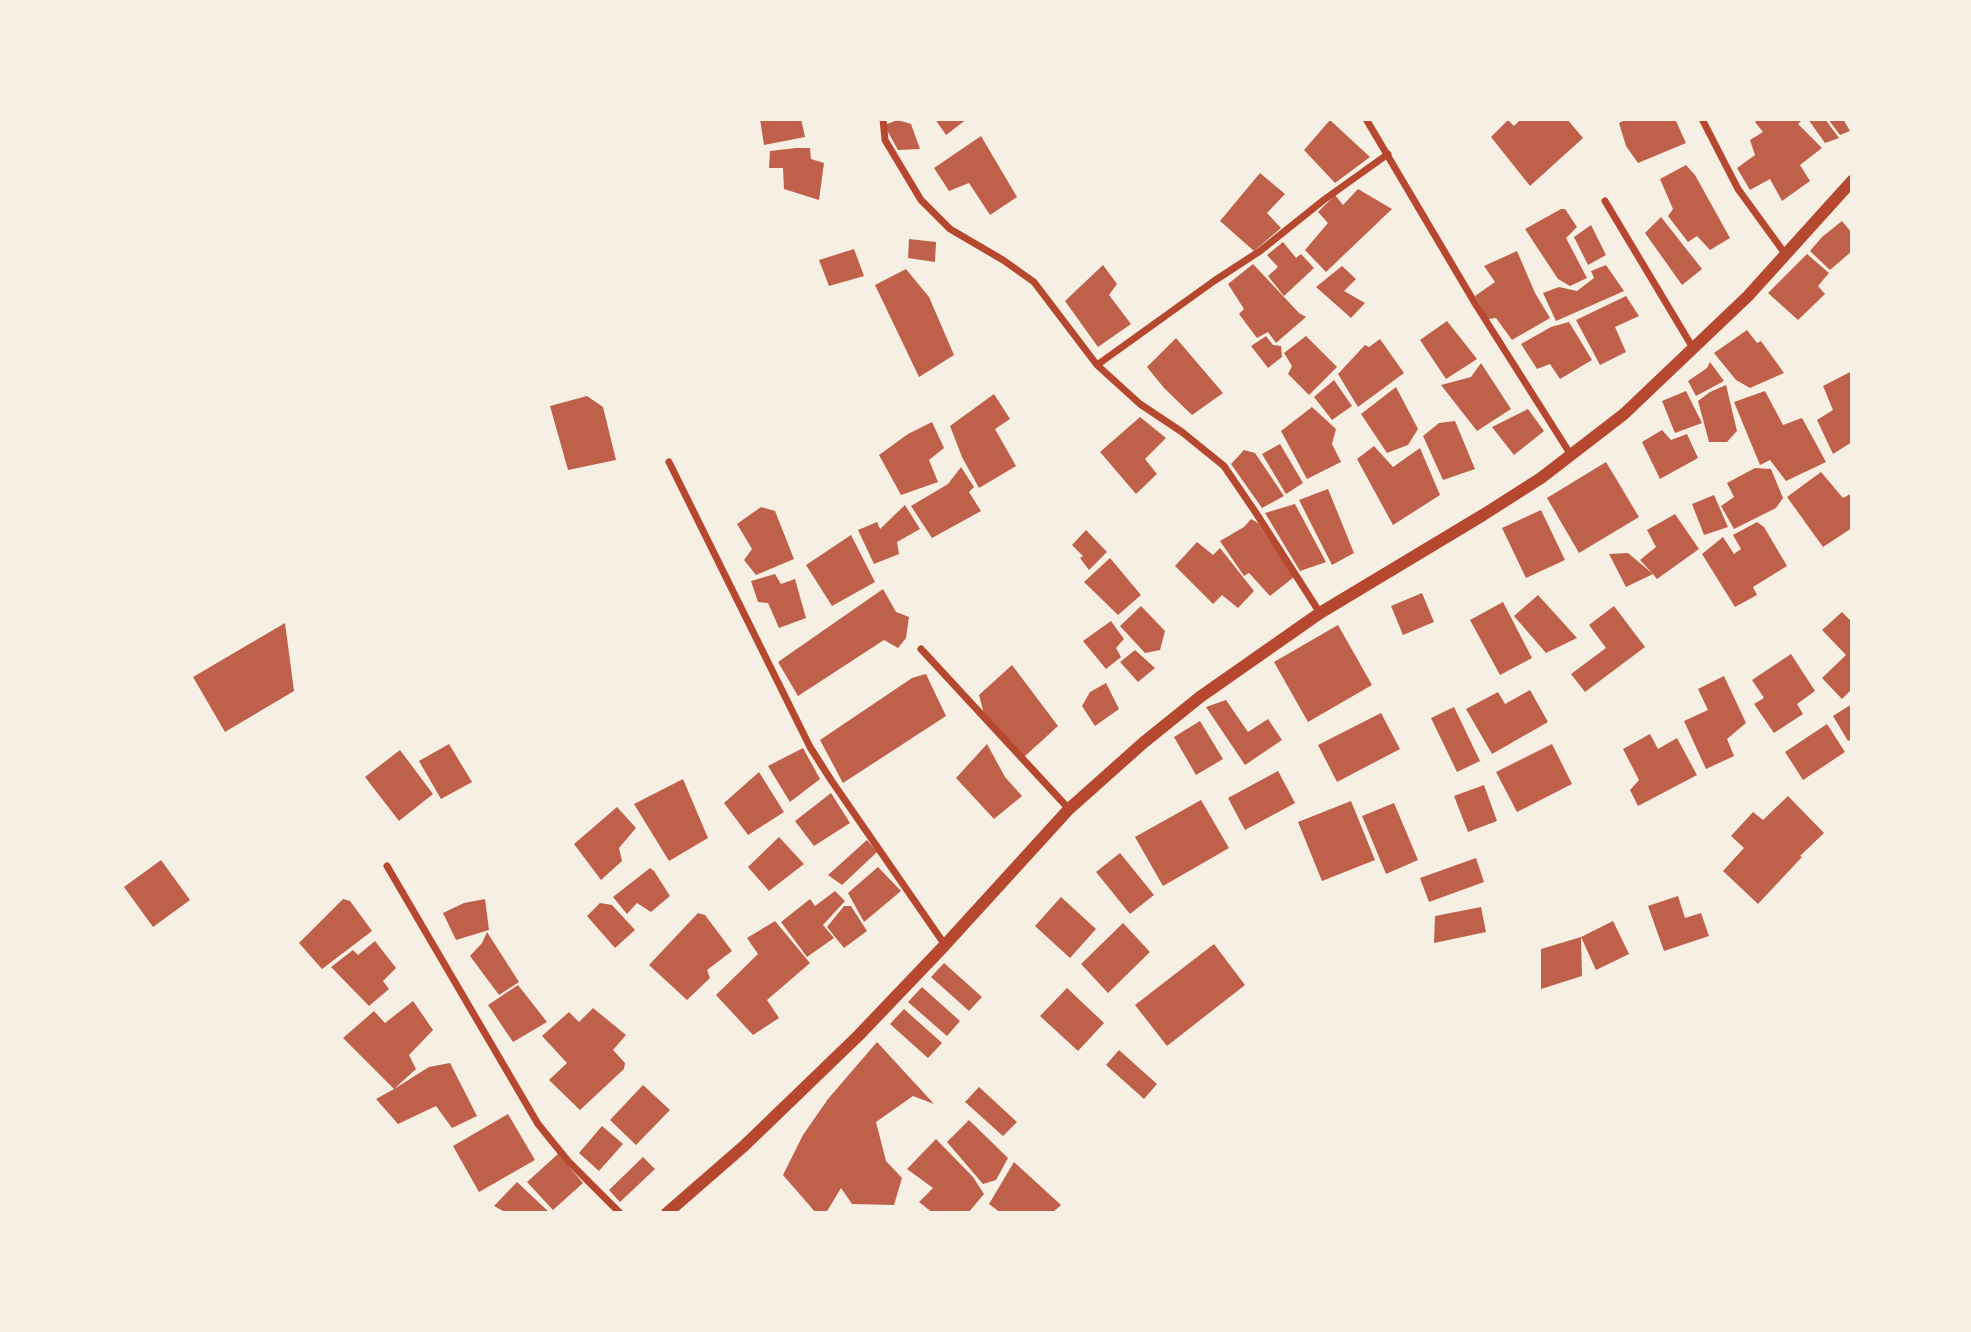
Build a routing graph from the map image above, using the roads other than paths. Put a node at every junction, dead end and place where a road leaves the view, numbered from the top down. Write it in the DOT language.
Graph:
graph roads {
  1 [pos="883,119"];
  2 [pos="1366,119"];
  3 [pos="1702,119"];
  4 [pos="1388,154"];
  5 [pos="1852,181"];
  6 [pos="1605,201"];
  7 [pos="1786,255"];
  8 [pos="1694,349"];
  9 [pos="1097,365"];
  10 [pos="1571,455"];
  11 [pos="669,462"];
  12 [pos="1320,613"];
  13 [pos="922,649"];
  14 [pos="1069,809"];
  15 [pos="387,866"];
  16 [pos="945,945"];
  17 [pos="620,1213"];
  18 [pos="667,1213"];
  1 -- 9 [label="street"];
  2 -- 4 [label="street"];
  3 -- 7 [label="street"];
  4 -- 9 [label="street"];
  4 -- 10 [label="street"];
  5 -- 7 [label="street"];
  6 -- 8 [label="street"];
  7 -- 8 [label="street"];
  8 -- 10 [label="street"];
  9 -- 12 [label="street"];
  10 -- 12 [label="street"];
  11 -- 16 [label="street"];
  12 -- 14 [label="street"];
  13 -- 14 [label="street"];
  14 -- 16 [label="street"];
  15 -- 17 [label="street"];
  16 -- 18 [label="street"];
}
